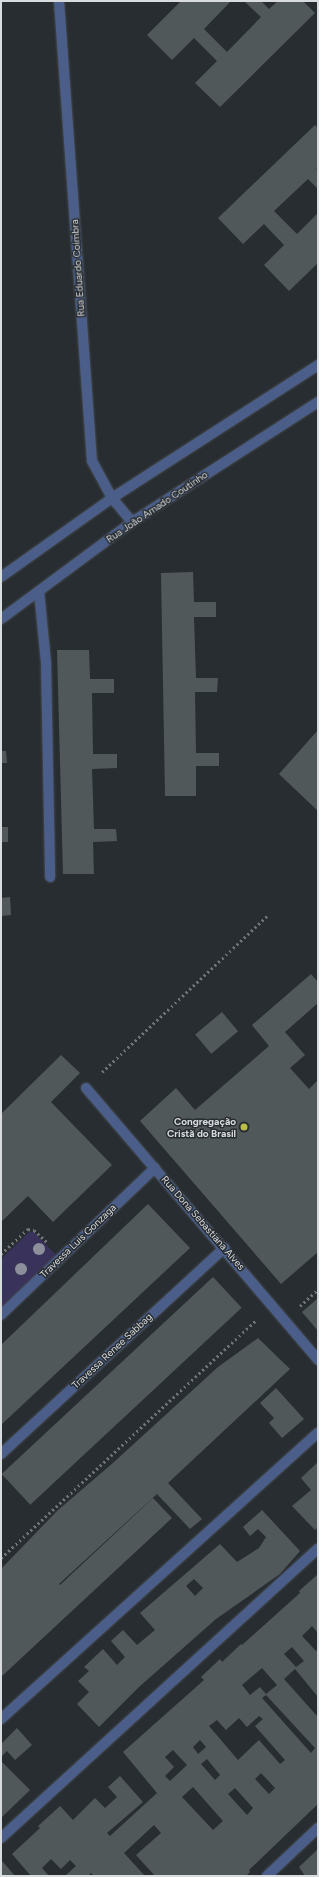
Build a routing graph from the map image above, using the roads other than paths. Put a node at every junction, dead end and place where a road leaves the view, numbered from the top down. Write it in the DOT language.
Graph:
graph roads {
  1 [pos="59,1"];
  2 [pos="318,365"];
  3 [pos="318,402"];
  4 [pos="112,498"];
  5 [pos="132,522"];
  6 [pos="1,577"];
  7 [pos="39,592"];
  8 [pos="1,619"];
  9 [pos="50,877"];
  10 [pos="86,1088"];
  11 [pos="155,1168"];
  12 [pos="224,1248"];
  13 [pos="1,1315"];
  14 [pos="318,1360"];
  15 [pos="318,1433"];
  16 [pos="1,1454"];
  17 [pos="318,1549"];
  18 [pos="1,1719"];
  19 [pos="318,1828"];
  20 [pos="1,1838"];
  21 [pos="267,1876"];
  1 -- 4 [label="street, Rua Eduardo Coimbra"];
  2 -- 4 [label="street"];
  3 -- 5 [label="street, Rua João Amado Coutinho"];
  4 -- 5 [label="street, Rua Eduardo Coimbra"];
  4 -- 6 [label="street"];
  5 -- 7 [label="street, Rua João Amado Coutinho"];
  7 -- 8 [label="street, Rua João Amado Coutinho"];
  7 -- 9 [label="street"];
  10 -- 11 [label="street, Rua Dona Sebastiana Alves"];
  11 -- 12 [label="street, Rua Dona Sebastiana Alves"];
  11 -- 13 [label="street, Travessa Luis Gonzaga"];
  12 -- 14 [label="street, Rua Dona Sebastiana Alves"];
  12 -- 16 [label="street, Travessa Renee Sabbag"];
  15 -- 18 [label="street"];
  17 -- 20 [label="street"];
  19 -- 21 [label="street"];
}
